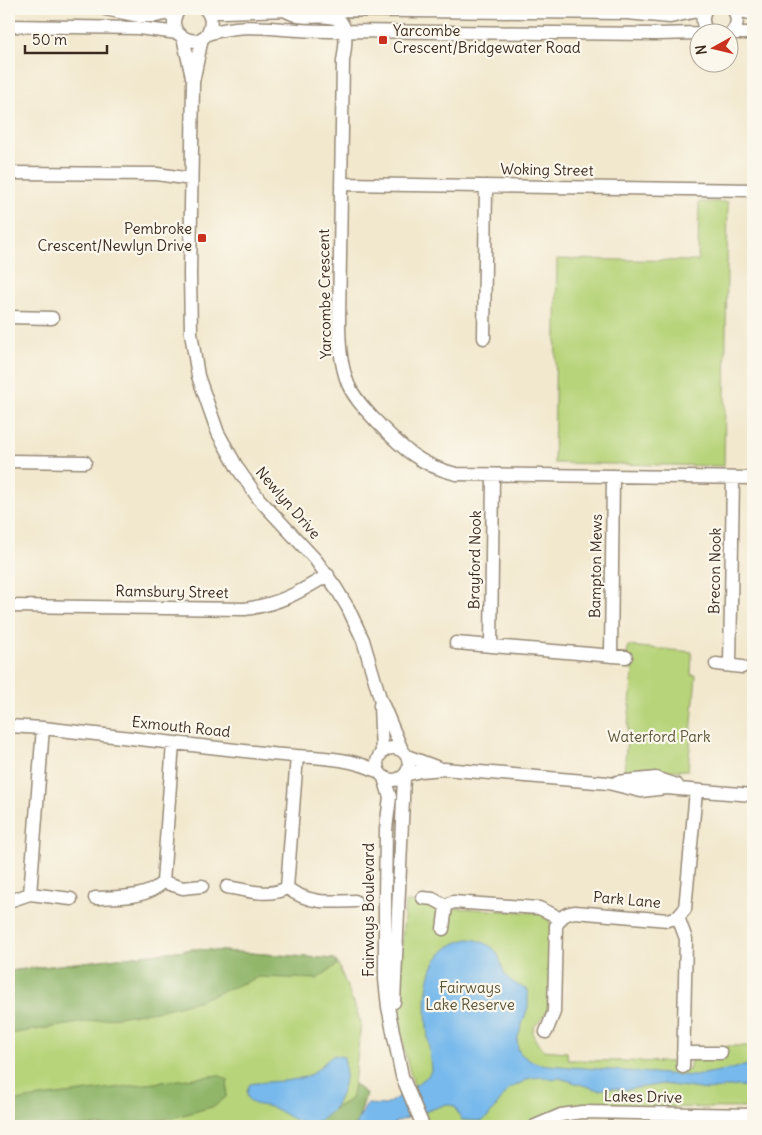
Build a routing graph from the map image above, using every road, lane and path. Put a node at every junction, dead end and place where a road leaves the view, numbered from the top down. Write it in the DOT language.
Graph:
graph roads {
  1 [pos="105,9"];
  2 [pos="206,9"];
  3 [pos="706,9"];
  4 [pos="734,9"];
  5 [pos="179,10"];
  6 [pos="284,10"];
  7 [pos="753,14"];
  8 [pos="703,22"];
  9 [pos="736,22"];
  10 [pos="9,26"];
  11 [pos="328,30"];
  12 [pos="345,31"];
  13 [pos="690,33"];
  14 [pos="740,33"];
  15 [pos="753,33"];
  16 [pos="180,35"];
  17 [pos="205,36"];
  18 [pos="343,61"];
  19 [pos="193,82"];
  20 [pos="9,173"];
  21 [pos="191,175"];
  22 [pos="341,184"];
  23 [pos="486,186"];
  24 [pos="753,190"];
  25 [pos="9,317"];
  26 [pos="52,318"];
  27 [pos="484,338"];
  28 [pos="9,461"];
  29 [pos="85,462"];
  30 [pos="493,475"];
  31 [pos="613,476"];
  32 [pos="733,478"];
  33 [pos="753,478"];
  34 [pos="328,575"];
  35 [pos="9,606"];
  36 [pos="456,643"];
  37 [pos="491,646"];
  38 [pos="611,656"];
  39 [pos="626,657"];
  40 [pos="716,664"];
  41 [pos="380,698"];
  42 [pos="9,726"];
  43 [pos="43,728"];
  44 [pos="173,743"];
  45 [pos="405,753"];
  46 [pos="380,755"];
  47 [pos="297,756"];
  48 [pos="350,761"];
  49 [pos="444,769"];
  50 [pos="382,775"];
  51 [pos="404,776"];
  52 [pos="692,790"];
  53 [pos="753,796"];
  54 [pos="163,882"];
  55 [pos="202,886"];
  56 [pos="227,887"];
  57 [pos="287,888"];
  58 [pos="30,894"];
  59 [pos="96,898"];
  60 [pos="423,898"];
  61 [pos="71,899"];
  62 [pos="9,901"];
  63 [pos="355,901"];
  64 [pos="446,906"];
  65 [pos="678,917"];
  66 [pos="559,919"];
  67 [pos="443,929"];
  68 [pos="546,1032"];
  69 [pos="394,1042"];
  70 [pos="721,1053"];
  71 [pos="683,1054"];
  72 [pos="683,1067"];
  73 [pos="753,1115"];
  74 [pos="423,1126"];
  75 [pos="535,1126"];
  1 -- 5 [label="street"];
  2 -- 6 [label="street"];
  2 -- 17 [label="street, Newlyn Drive"];
  3 -- 6 [label="street"];
  3 -- 8 [label="street"];
  4 -- 7 [label="street"];
  4 -- 9 [label="street"];
  5 -- 16 [label="street, Newlyn Drive"];
  6 -- 12 [label="street"];
  10 -- 16 [label="street"];
  11 -- 12 [label="street"];
  11 -- 17 [label="street"];
  11 -- 18 [label="street, Yarcombe Crescent"];
  12 -- 13 [label="street"];
  12 -- 18 [label="street, Yarcombe Crescent"];
  14 -- 15 [label="street"];
  16 -- 17 [label="street"];
  16 -- 19 [label="street, Newlyn Drive"];
  17 -- 19 [label="street, Newlyn Drive"];
  18 -- 22 [label="street, Yarcombe Crescent"];
  19 -- 21 [label="street, Newlyn Drive"];
  20 -- 21 [label="street"];
  21 -- 34 [label="street, Newlyn Drive"];
  22 -- 23 [label="street, Woking Street"];
  22 -- 30 [label="street, Yarcombe Crescent"];
  23 -- 24 [label="street, Woking Street"];
  23 -- 27 [label="street"];
  25 -- 26 [label="street"];
  28 -- 29 [label="street"];
  30 -- 31 [label="street, Yarcombe Crescent"];
  30 -- 37 [label="street, Brayford Nook"];
  31 -- 32 [label="street, Yarcombe Crescent"];
  31 -- 38 [label="street, Bampton Mews"];
  32 -- 33 [label="street, Yarcombe Crescent"];
  32 -- 40 [label="street, Brecon Nook"];
  34 -- 35 [label="street, Ramsbury Street"];
  34 -- 41 [label="street, Newlyn Drive"];
  36 -- 37 [label="street"];
  37 -- 38 [label="street"];
  38 -- 39 [label="street"];
  41 -- 45 [label="street, Newlyn Drive"];
  41 -- 46 [label="street, Newlyn Drive"];
  42 -- 43 [label="street, Exmouth Road"];
  43 -- 44 [label="street, Exmouth Road"];
  43 -- 58 [label="street"];
  44 -- 47 [label="street, Exmouth Road"];
  44 -- 54 [label="street"];
  45 -- 46 [label="street"];
  45 -- 49 [label="street"];
  45 -- 51 [label="street"];
  46 -- 48 [label="street, Exmouth Road"];
  46 -- 50 [label="street"];
  47 -- 48 [label="street, Exmouth Road"];
  47 -- 57 [label="street"];
  48 -- 50 [label="street, Exmouth Road"];
  49 -- 51 [label="street"];
  49 -- 52 [label="street"];
  50 -- 51 [label="street"];
  50 -- 69 [label="street, Fairways Boulevard"];
  51 -- 69 [label="street, Fairways Boulevard"];
  52 -- 53 [label="street"];
  52 -- 65 [label="street, Park Lane"];
  54 -- 55 [label="street"];
  54 -- 59 [label="street"];
  56 -- 57 [label="street"];
  57 -- 63 [label="street"];
  58 -- 61 [label="street"];
  58 -- 62 [label="street"];
  60 -- 64 [label="street"];
  64 -- 66 [label="street"];
  64 -- 67 [label="street"];
  65 -- 66 [label="street, Park Lane"];
  65 -- 71 [label="street"];
  66 -- 68 [label="street"];
  69 -- 74 [label="street, Fairways Boulevard"];
  70 -- 71 [label="street"];
  71 -- 72 [label="street"];
  73 -- 75 [label="street, Lakes Drive"];
}
